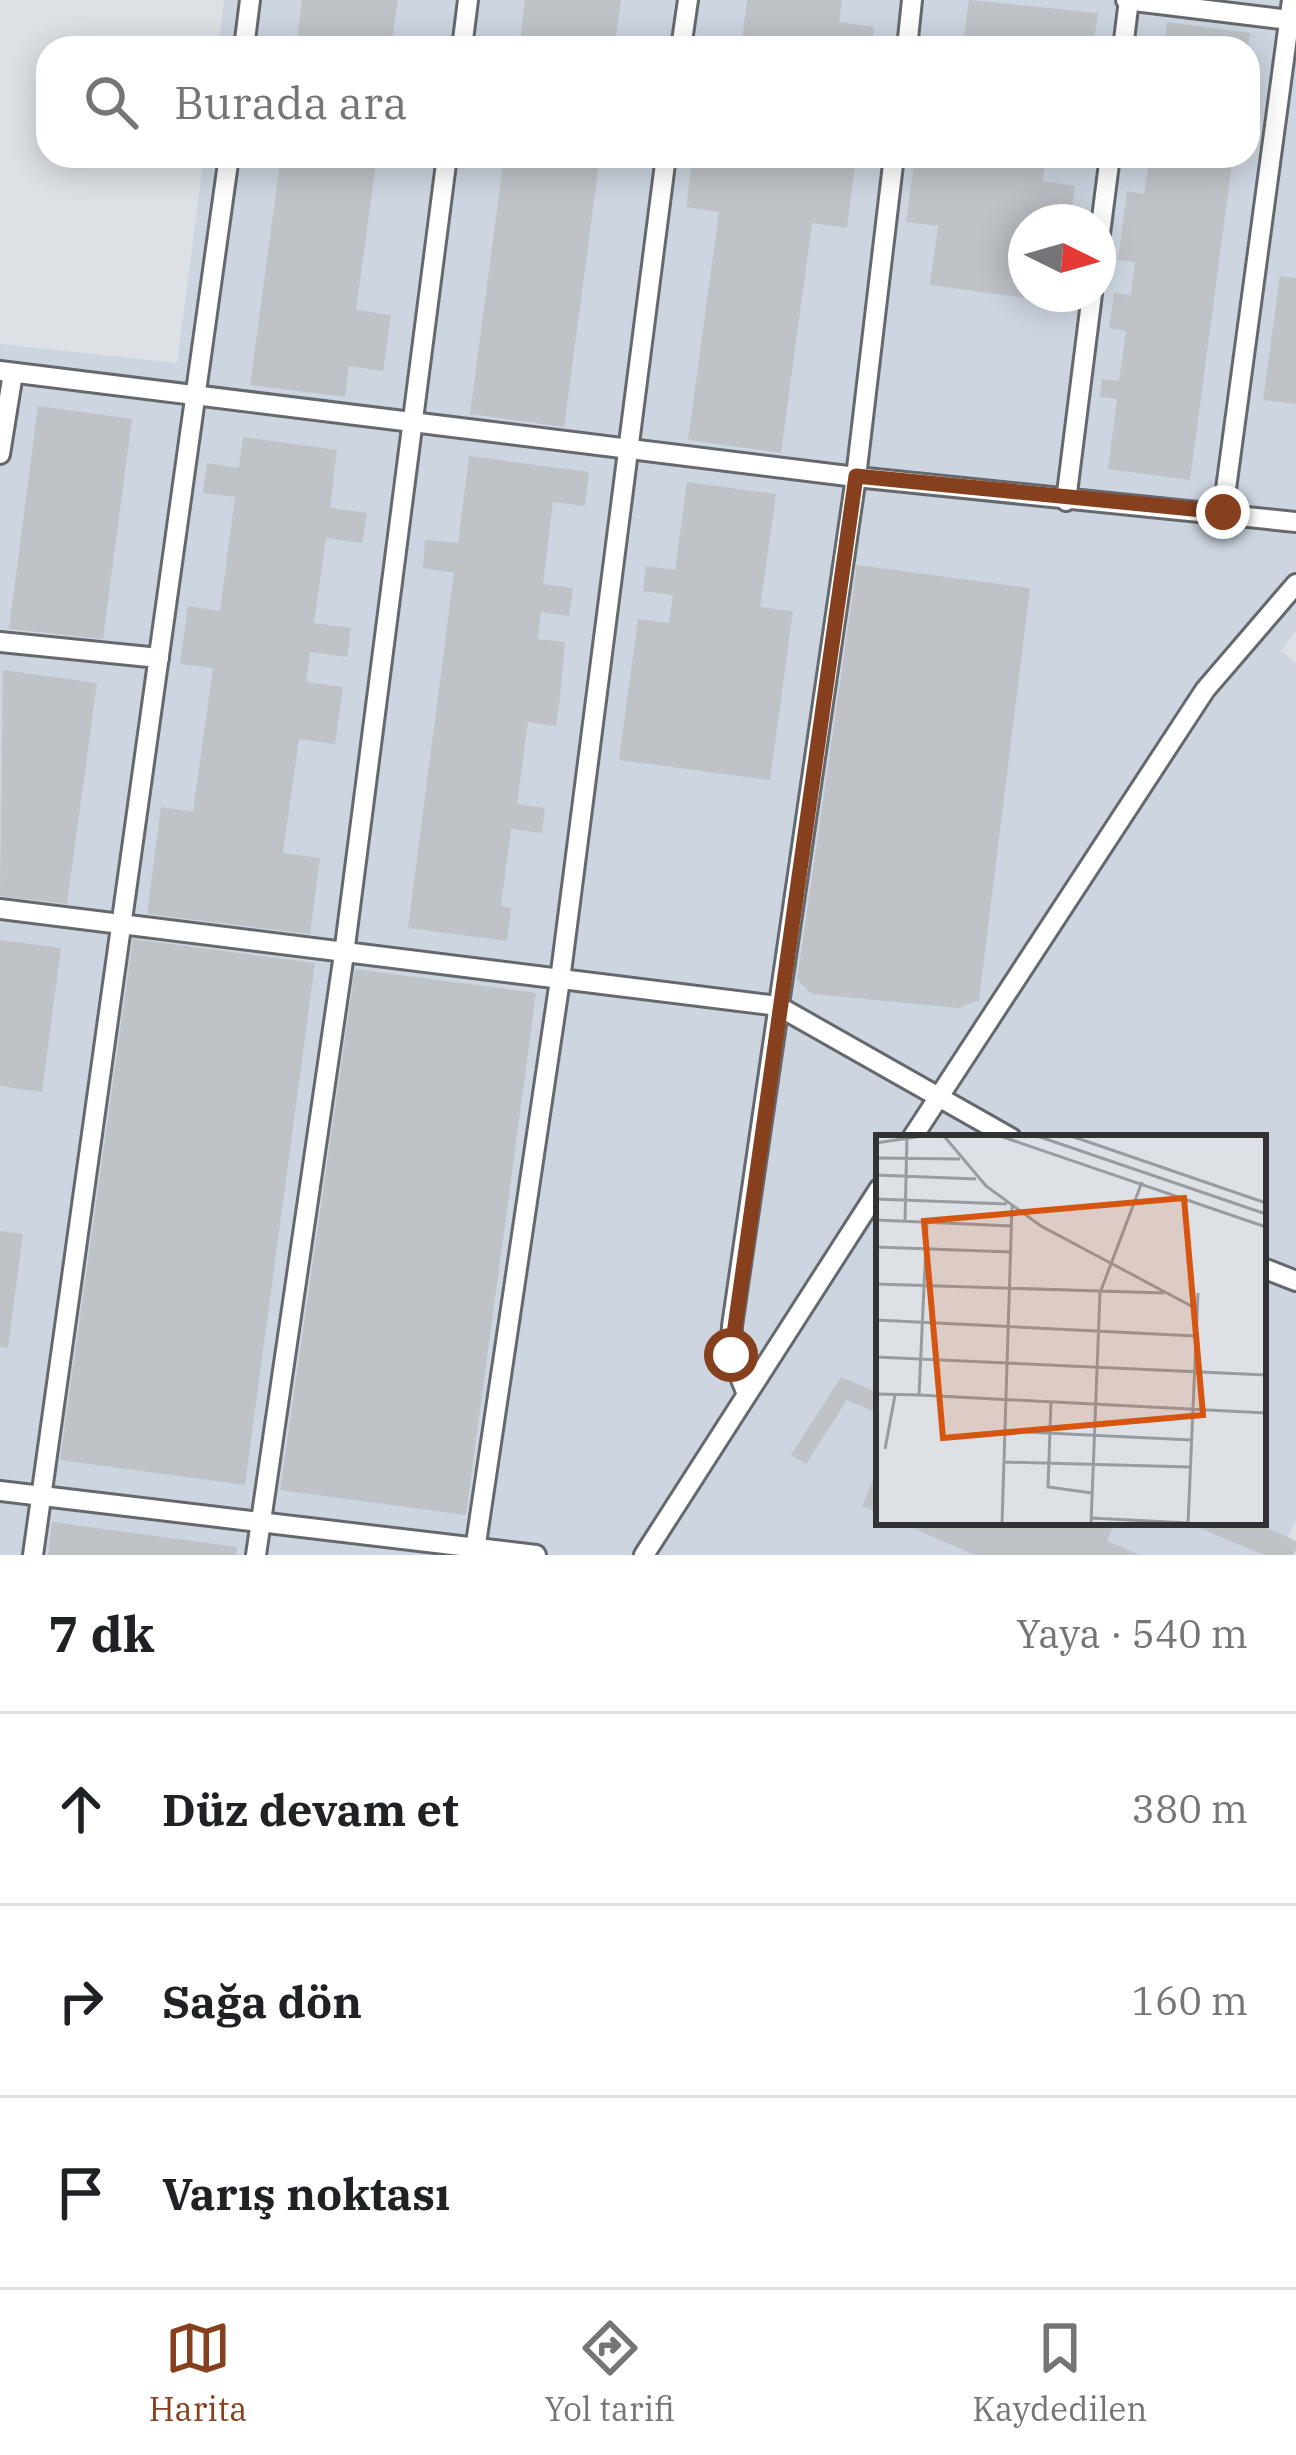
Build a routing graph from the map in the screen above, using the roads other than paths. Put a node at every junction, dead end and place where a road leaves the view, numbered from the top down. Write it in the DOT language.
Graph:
graph roads {
  1 [pos="250,0"];
  2 [pos="468,0"];
  3 [pos="688,0"];
  4 [pos="912,0"];
  5 [pos="1128,0"];
  6 [pos="1291,10"];
  7 [pos="246,36"];
  8 [pos="464,36"];
  9 [pos="683,36"];
  10 [pos="908,36"];
  11 [pos="1124,36"];
  12 [pos="227,168"];
  13 [pos="446,168"];
  14 [pos="664,168"];
  15 [pos="893,168"];
  16 [pos="1108,168"];
  17 [pos="1104,204"];
  18 [pos="1090,312"];
  19 [pos="6,372"];
  20 [pos="198,392"];
  21 [pos="413,419"];
  22 [pos="625,446"];
  23 [pos="0,454"];
  24 [pos="856,476"];
  25 [pos="1066,501"];
  26 [pos="1223,512"];
  27 [pos="1296,523"];
  28 [pos="1296,584"];
  29 [pos="0,642"];
  30 [pos="159,658"];
  31 [pos="0,909"];
  32 [pos="119,925"];
  33 [pos="344,954"];
  34 [pos="560,980"];
  35 [pos="778,1006"];
  36 [pos="940,1096"];
  37 [pos="914,1135"];
  38 [pos="1006,1135"];
  39 [pos="876,1194"];
  40 [pos="1266,1269"];
  41 [pos="1296,1281"];
  42 [pos="747,1394"];
  43 [pos="0,1491"];
  44 [pos="41,1496"];
  45 [pos="260,1523"];
  46 [pos="475,1550"];
  47 [pos="33,1555"];
  48 [pos="256,1555"];
  49 [pos="536,1555"];
  50 [pos="644,1555"];
  1 -- 7 [label="street"];
  2 -- 8 [label="street"];
  3 -- 9 [label="street"];
  4 -- 10 [label="street"];
  5 -- 6 [label="street"];
  5 -- 11 [label="street"];
  6 -- 26 [label="street"];
  12 -- 20 [label="street"];
  13 -- 21 [label="street"];
  14 -- 22 [label="street"];
  15 -- 24 [label="street"];
  16 -- 17 [label="street"];
  18 -- 25 [label="street"];
  19 -- 20 [label="street"];
  19 -- 23 [label="street"];
  20 -- 21 [label="street"];
  20 -- 30 [label="street"];
  21 -- 22 [label="street"];
  21 -- 33 [label="street"];
  22 -- 24 [label="street"];
  22 -- 34 [label="street"];
  24 -- 25 [label="street"];
  24 -- 35 [label="street"];
  25 -- 26 [label="street"];
  26 -- 27 [label="street"];
  28 -- 36 [label="street"];
  29 -- 30 [label="street"];
  30 -- 32 [label="street"];
  31 -- 32 [label="street"];
  32 -- 33 [label="street"];
  32 -- 44 [label="street"];
  33 -- 34 [label="street"];
  33 -- 45 [label="street"];
  34 -- 35 [label="street"];
  34 -- 46 [label="street"];
  35 -- 36 [label="street"];
  35 -- 42 [label="street"];
  36 -- 37 [label="street"];
  36 -- 38 [label="street"];
  39 -- 42 [label="street"];
  40 -- 41 [label="street"];
  42 -- 50 [label="street"];
  43 -- 44 [label="street"];
  44 -- 45 [label="street"];
  44 -- 47 [label="street"];
  45 -- 46 [label="street"];
  45 -- 48 [label="street"];
  46 -- 49 [label="street"];
}
